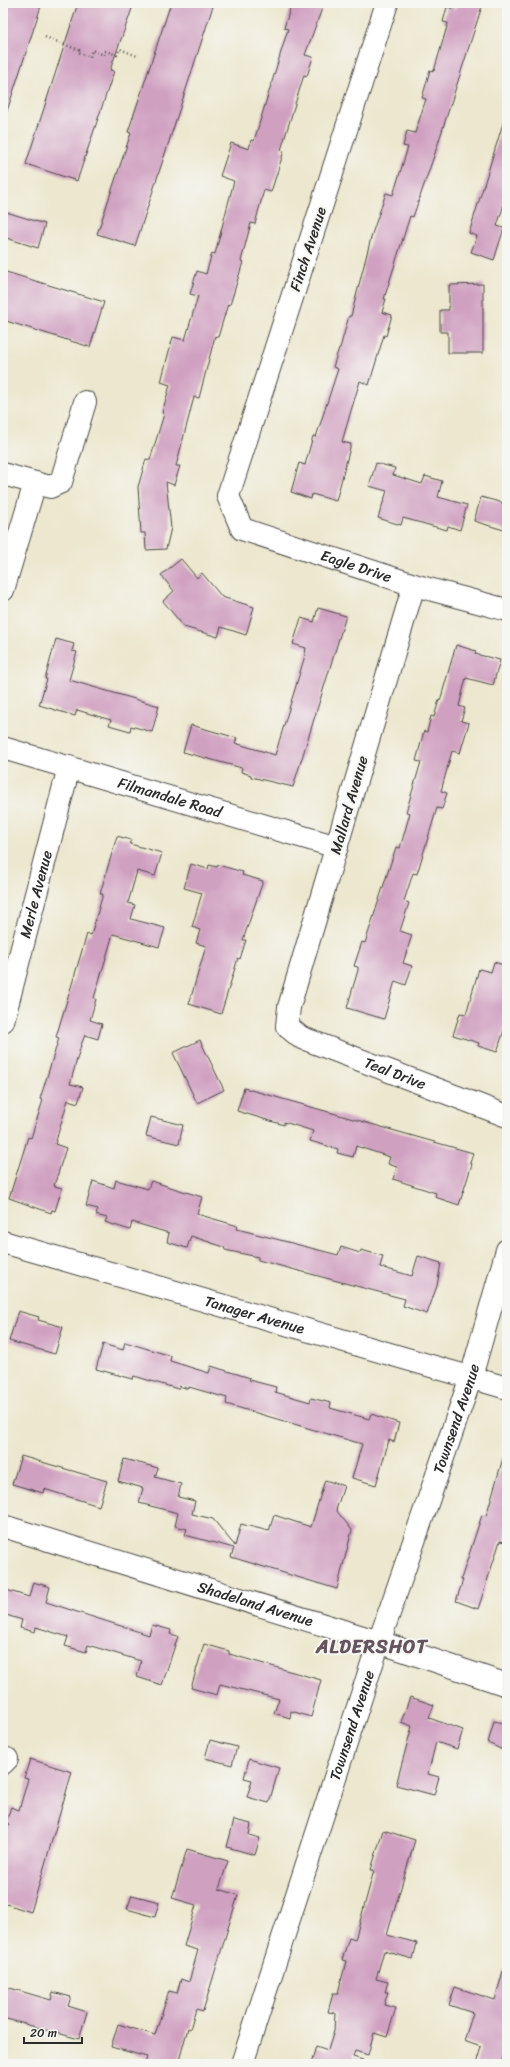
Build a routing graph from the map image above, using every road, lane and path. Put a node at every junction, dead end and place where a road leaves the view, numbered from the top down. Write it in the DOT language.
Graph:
graph roads {
  1 [pos="387,3"];
  2 [pos="45,37"];
  3 [pos="137,56"];
  4 [pos="85,402"];
  5 [pos="3,474"];
  6 [pos="35,483"];
  7 [pos="228,496"];
  8 [pos="414,585"];
  9 [pos="3,590"];
  10 [pos="507,610"];
  11 [pos="3,748"];
  12 [pos="69,767"];
  13 [pos="337,847"];
  14 [pos="3,1021"];
  15 [pos="287,1026"];
  16 [pos="507,1116"];
  17 [pos="3,1242"];
  18 [pos="507,1250"];
  19 [pos="472,1377"];
  20 [pos="507,1388"];
  21 [pos="3,1526"];
  22 [pos="379,1642"];
  23 [pos="507,1685"];
  24 [pos="242,2064"];
  1 -- 7 [label="street, Finch Avenue"];
  2 -- 3 [label="path"];
  4 -- 6 [label="street"];
  5 -- 6 [label="street"];
  6 -- 9 [label="street"];
  7 -- 8 [label="street, Eagle Drive"];
  8 -- 10 [label="street, Eagle Drive"];
  8 -- 13 [label="street, Mallard Avenue"];
  11 -- 12 [label="street, Filmandale Road"];
  12 -- 13 [label="street, Filmandale Road"];
  12 -- 14 [label="street, Merle Avenue"];
  13 -- 15 [label="street, Mallard Avenue"];
  15 -- 16 [label="street, Teal Drive"];
  17 -- 19 [label="street, Tanager Avenue"];
  18 -- 19 [label="street, Townsend Avenue"];
  19 -- 20 [label="street, Tanager Avenue"];
  19 -- 22 [label="street, Townsend Avenue"];
  21 -- 22 [label="street, Shadeland Avenue"];
  22 -- 23 [label="street, Shadeland Avenue"];
  22 -- 24 [label="street, Townsend Avenue"];
}
